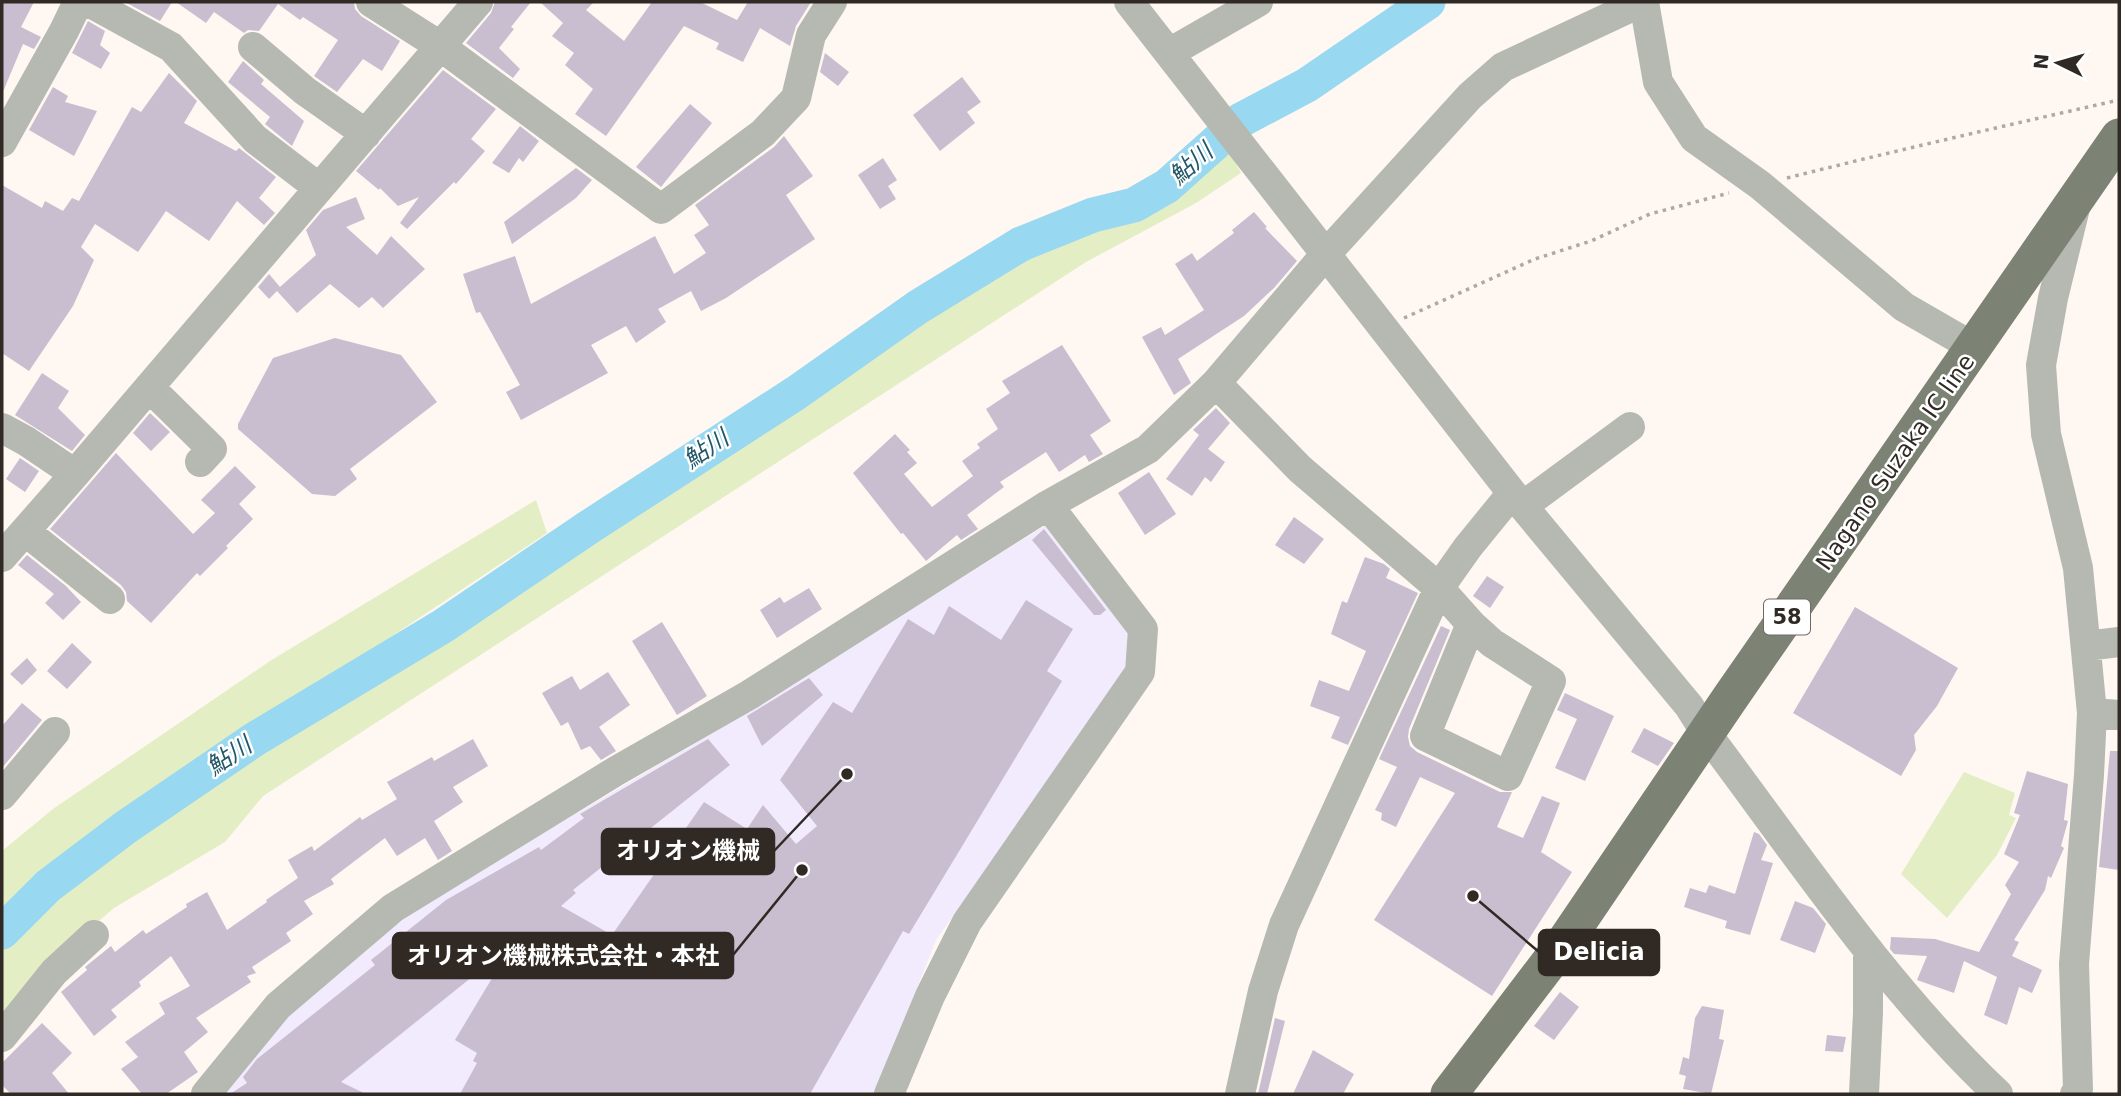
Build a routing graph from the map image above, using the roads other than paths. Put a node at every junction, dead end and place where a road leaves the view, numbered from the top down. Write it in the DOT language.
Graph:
graph roads {
  1 [pos="78,2"];
  2 [pos="89,2"];
  3 [pos="372,2"];
  4 [pos="478,2"];
  5 [pos="832,2"];
  6 [pos="1129,2"];
  7 [pos="1258,2"];
  8 [pos="1643,2"];
  9 [pos="440,46"];
  10 [pos="253,47"];
  11 [pos="1173,58"];
  12 [pos="366,134"];
  13 [pos="2119,137"];
  14 [pos="2,142"];
  15 [pos="319,188"];
  16 [pos="2078,198"];
  17 [pos="1325,255"];
  18 [pos="1975,348"];
  19 [pos="1216,383"];
  20 [pos="149,387"];
  21 [pos="1630,427"];
  22 [pos="2,428"];
  23 [pos="211,450"];
  24 [pos="75,474"];
  25 [pos="1518,500"];
  26 [pos="1048,505"];
  27 [pos="25,531"];
  28 [pos="2,557"];
  29 [pos="1439,588"];
  30 [pos="110,599"];
  31 [pos="1471,624"];
  32 [pos="2119,642"];
  33 [pos="2086,646"];
  34 [pos="2105,714"];
  35 [pos="55,732"];
  36 [pos="1706,733"];
  37 [pos="2,795"];
  38 [pos="94,935"];
  39 [pos="1868,950"];
  40 [pos="2,1037"];
  41 [pos="206,1094"];
  42 [pos="889,1094"];
  43 [pos="1240,1094"];
  44 [pos="1449,1094"];
  45 [pos="1864,1094"];
  46 [pos="1998,1094"];
  47 [pos="2075,1094"];
  1 -- 14 [label="street"];
  2 -- 15 [label="street"];
  3 -- 9 [label="street"];
  4 -- 9 [label="street"];
  5 -- 9 [label="street"];
  6 -- 11 [label="street"];
  7 -- 11 [label="street"];
  8 -- 17 [label="street"];
  8 -- 18 [label="street"];
  9 -- 12 [label="street"];
  10 -- 12 [label="street"];
  11 -- 17 [label="street"];
  12 -- 15 [label="street"];
  13 -- 16 [label="main road, Nagano Suzaka IC line / 58"];
  15 -- 20 [label="street"];
  16 -- 18 [label="main road, Nagano Suzaka IC line / 58"];
  16 -- 33 [label="street"];
  17 -- 19 [label="street"];
  17 -- 25 [label="street"];
  18 -- 36 [label="main road, Nagano Suzaka IC line / 58"];
  19 -- 26 [label="street"];
  19 -- 29 [label="street"];
  20 -- 23 [label="street"];
  20 -- 24 [label="street"];
  21 -- 25 [label="street"];
  22 -- 24 [label="street"];
  24 -- 27 [label="street"];
  25 -- 29 [label="street"];
  25 -- 36 [label="street"];
  26 -- 41 [label="street"];
  26 -- 42 [label="street"];
  27 -- 28 [label="street"];
  27 -- 30 [label="street"];
  29 -- 31 [label="street"];
  29 -- 43 [label="street"];
  31 -- 31 [label="street"];
  32 -- 33 [label="street"];
  33 -- 34 [label="street"];
  34 -- 47 [label="street"];
  35 -- 37 [label="street"];
  36 -- 39 [label="street"];
  36 -- 44 [label="main road, Nagano Suzaka IC line / 58"];
  38 -- 40 [label="street"];
  39 -- 45 [label="street"];
  39 -- 46 [label="street"];
}
